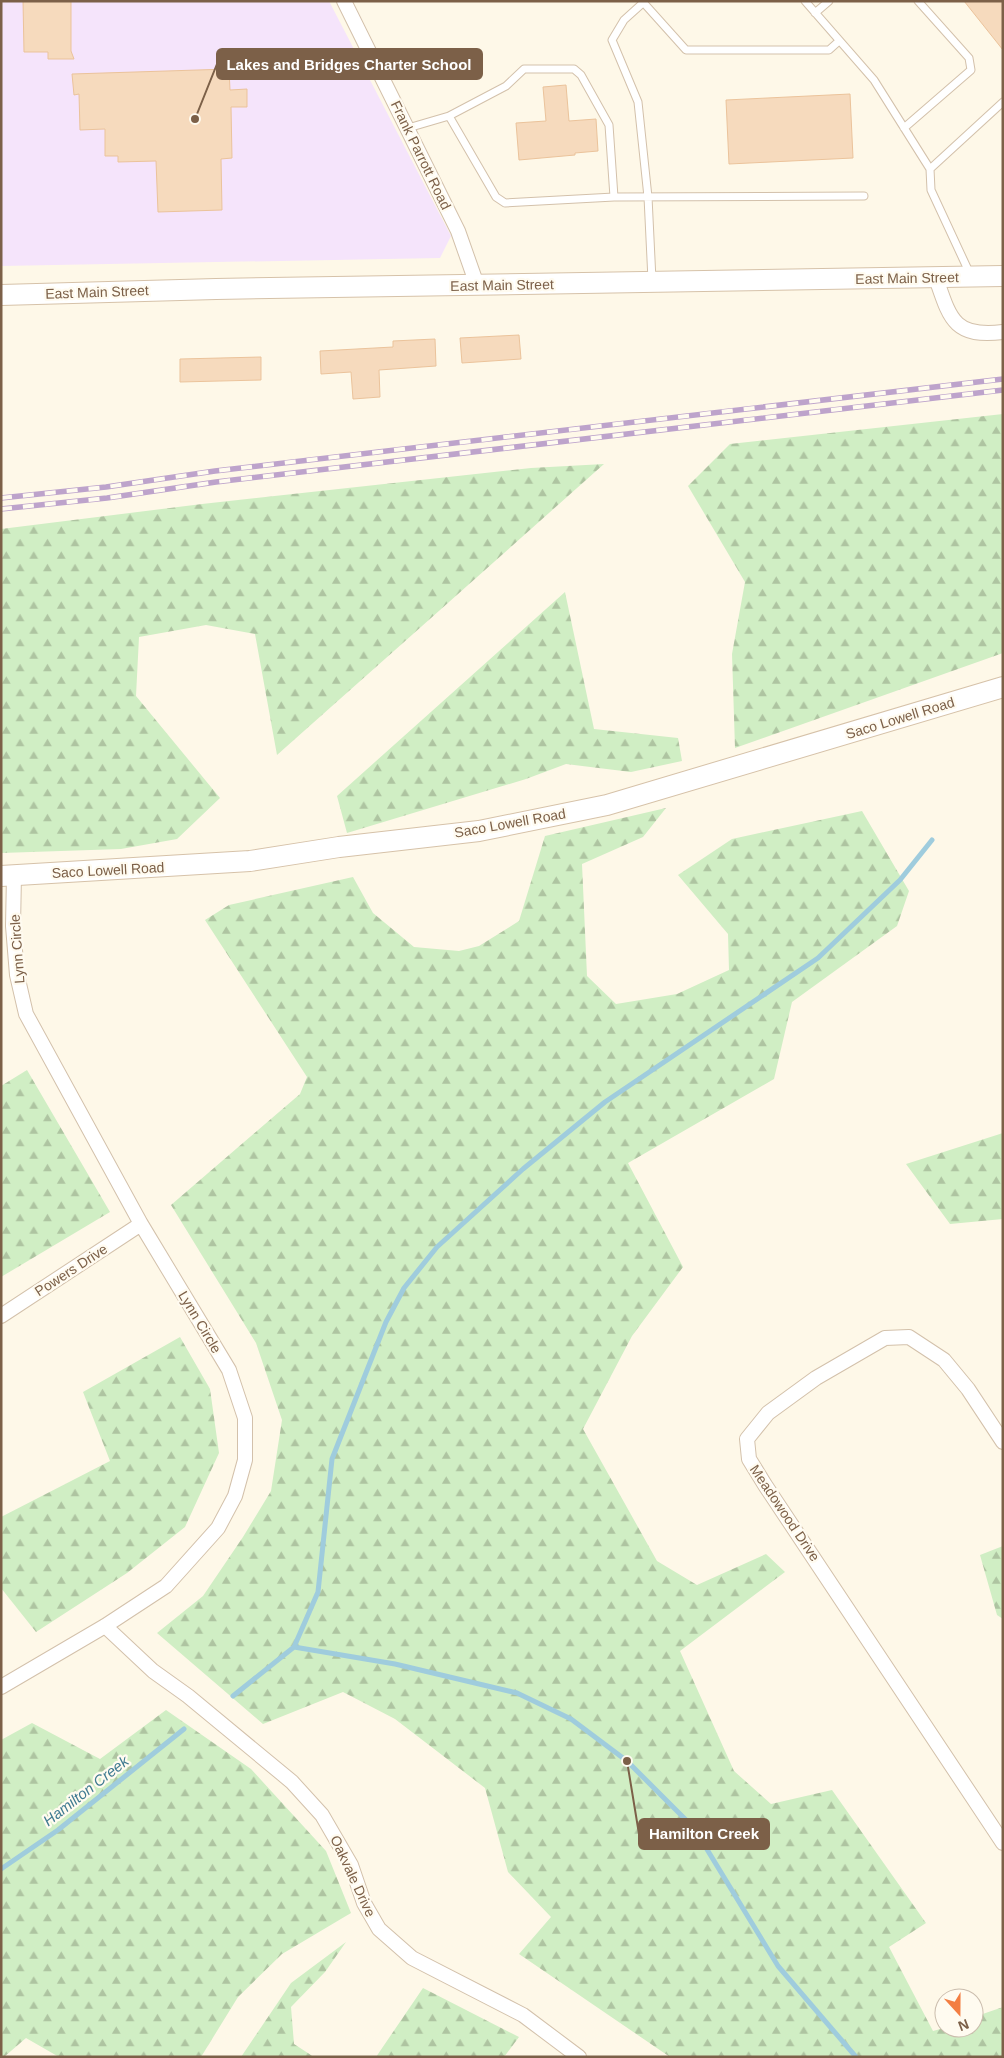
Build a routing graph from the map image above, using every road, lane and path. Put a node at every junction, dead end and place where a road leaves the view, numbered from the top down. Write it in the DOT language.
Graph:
graph roads {
  1 [pos="344,1"];
  2 [pos="805,1"];
  3 [pos="829,1"];
  4 [pos="918,1"];
  5 [pos="643,2"];
  6 [pos="815,13"];
  7 [pos="840,41"];
  8 [pos="1003,102"];
  9 [pos="449,116"];
  10 [pos="408,128"];
  11 [pos="904,128"];
  12 [pos="930,170"];
  13 [pos="864,196"];
  14 [pos="614,197"];
  15 [pos="648,197"];
  16 [pos="1003,276"];
  17 [pos="971,277"];
  18 [pos="936,278"];
  19 [pos="652,283"];
  20 [pos="477,285"];
  21 [pos="1,295"];
  22 [pos="1003,332"];
  23 [pos="1003,688"];
  24 [pos="8,876"];
  25 [pos="141,1224"];
  26 [pos="1,1316"];
  27 [pos="1003,1442"];
  28 [pos="106,1626"];
  29 [pos="1,1687"];
  30 [pos="1003,1842"];
  31 [pos="579,2057"];
  1 -- 10 [label="street, Frank Parrott Road"];
  2 -- 6 [label="lane"];
  3 -- 6 [label="lane"];
  4 -- 11 [label="lane"];
  5 -- 7 [label="lane"];
  5 -- 15 [label="lane"];
  6 -- 7 [label="lane"];
  7 -- 11 [label="lane"];
  8 -- 12 [label="lane"];
  9 -- 10 [label="lane"];
  9 -- 14 [label="lane"];
  9 -- 14 [label="lane"];
  10 -- 20 [label="street, Frank Parrott Road"];
  11 -- 12 [label="lane"];
  12 -- 17 [label="lane"];
  13 -- 15 [label="lane"];
  14 -- 15 [label="lane"];
  15 -- 19 [label="lane"];
  16 -- 17 [label="main road, East Main Street"];
  17 -- 18 [label="main road, East Main Street"];
  18 -- 19 [label="main road, East Main Street"];
  18 -- 22 [label="street"];
  19 -- 20 [label="main road, East Main Street"];
  20 -- 21 [label="main road, East Main Street"];
  23 -- 24 [label="main road, Saco Lowell Road"];
  24 -- 25 [label="street, Lynn Circle"];
  25 -- 26 [label="street, Powers Drive"];
  25 -- 28 [label="street, Lynn Circle"];
  27 -- 30 [label="street, Meadowood Drive"];
  28 -- 29 [label="street, Lynn Circle"];
  28 -- 31 [label="street, Oakvale Drive"];
}
